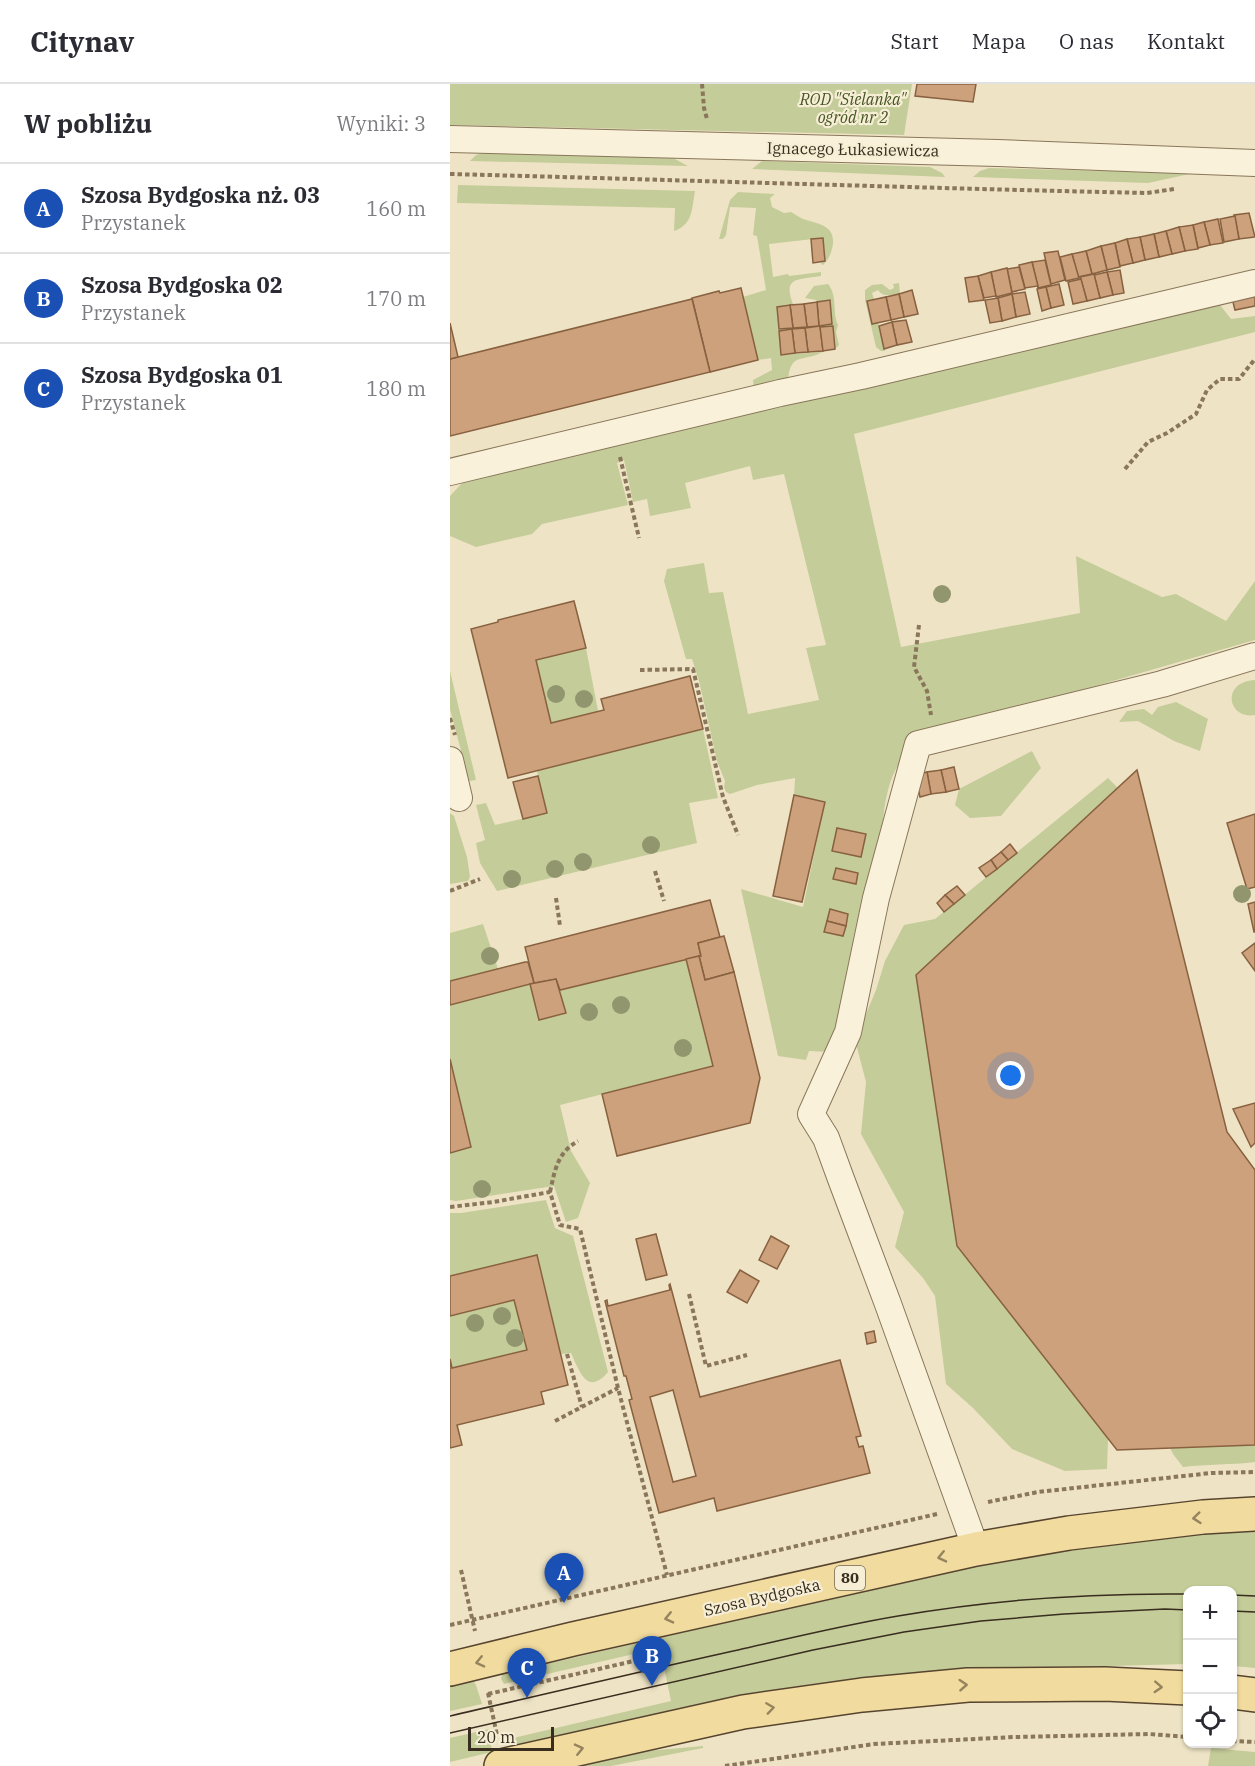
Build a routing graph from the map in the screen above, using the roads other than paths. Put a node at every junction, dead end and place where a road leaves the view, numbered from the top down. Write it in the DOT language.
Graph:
graph roads {
  1 [pos="450,139"];
  2 [pos="1255,162"];
  3 [pos="1255,283"];
  4 [pos="450,472"];
  5 [pos="1255,656"];
  6 [pos="450,760"];
  7 [pos="459,798"];
  8 [pos="1255,1514"];
  9 [pos="976,1549"];
  10 [pos="450,1669"];
  11 [pos="1183,1688"];
  12 [pos="1237,1693"];
  13 [pos="1255,1695"];
  14 [pos="500,1754"];
  1 -- 2 [label="street, Ignacego Łukasiewicza"];
  3 -- 4 [label="street"];
  5 -- 9 [label="street"];
  6 -- 7 [label="street"];
  8 -- 9 [label="main road, Szosa Bydgoska / 80, one-way"];
  9 -- 10 [label="main road, Szosa Bydgoska / 80, one-way"];
  14 -- 11 [label="main road, one-way"];
  12 -- 13 [label="main road"];
}
